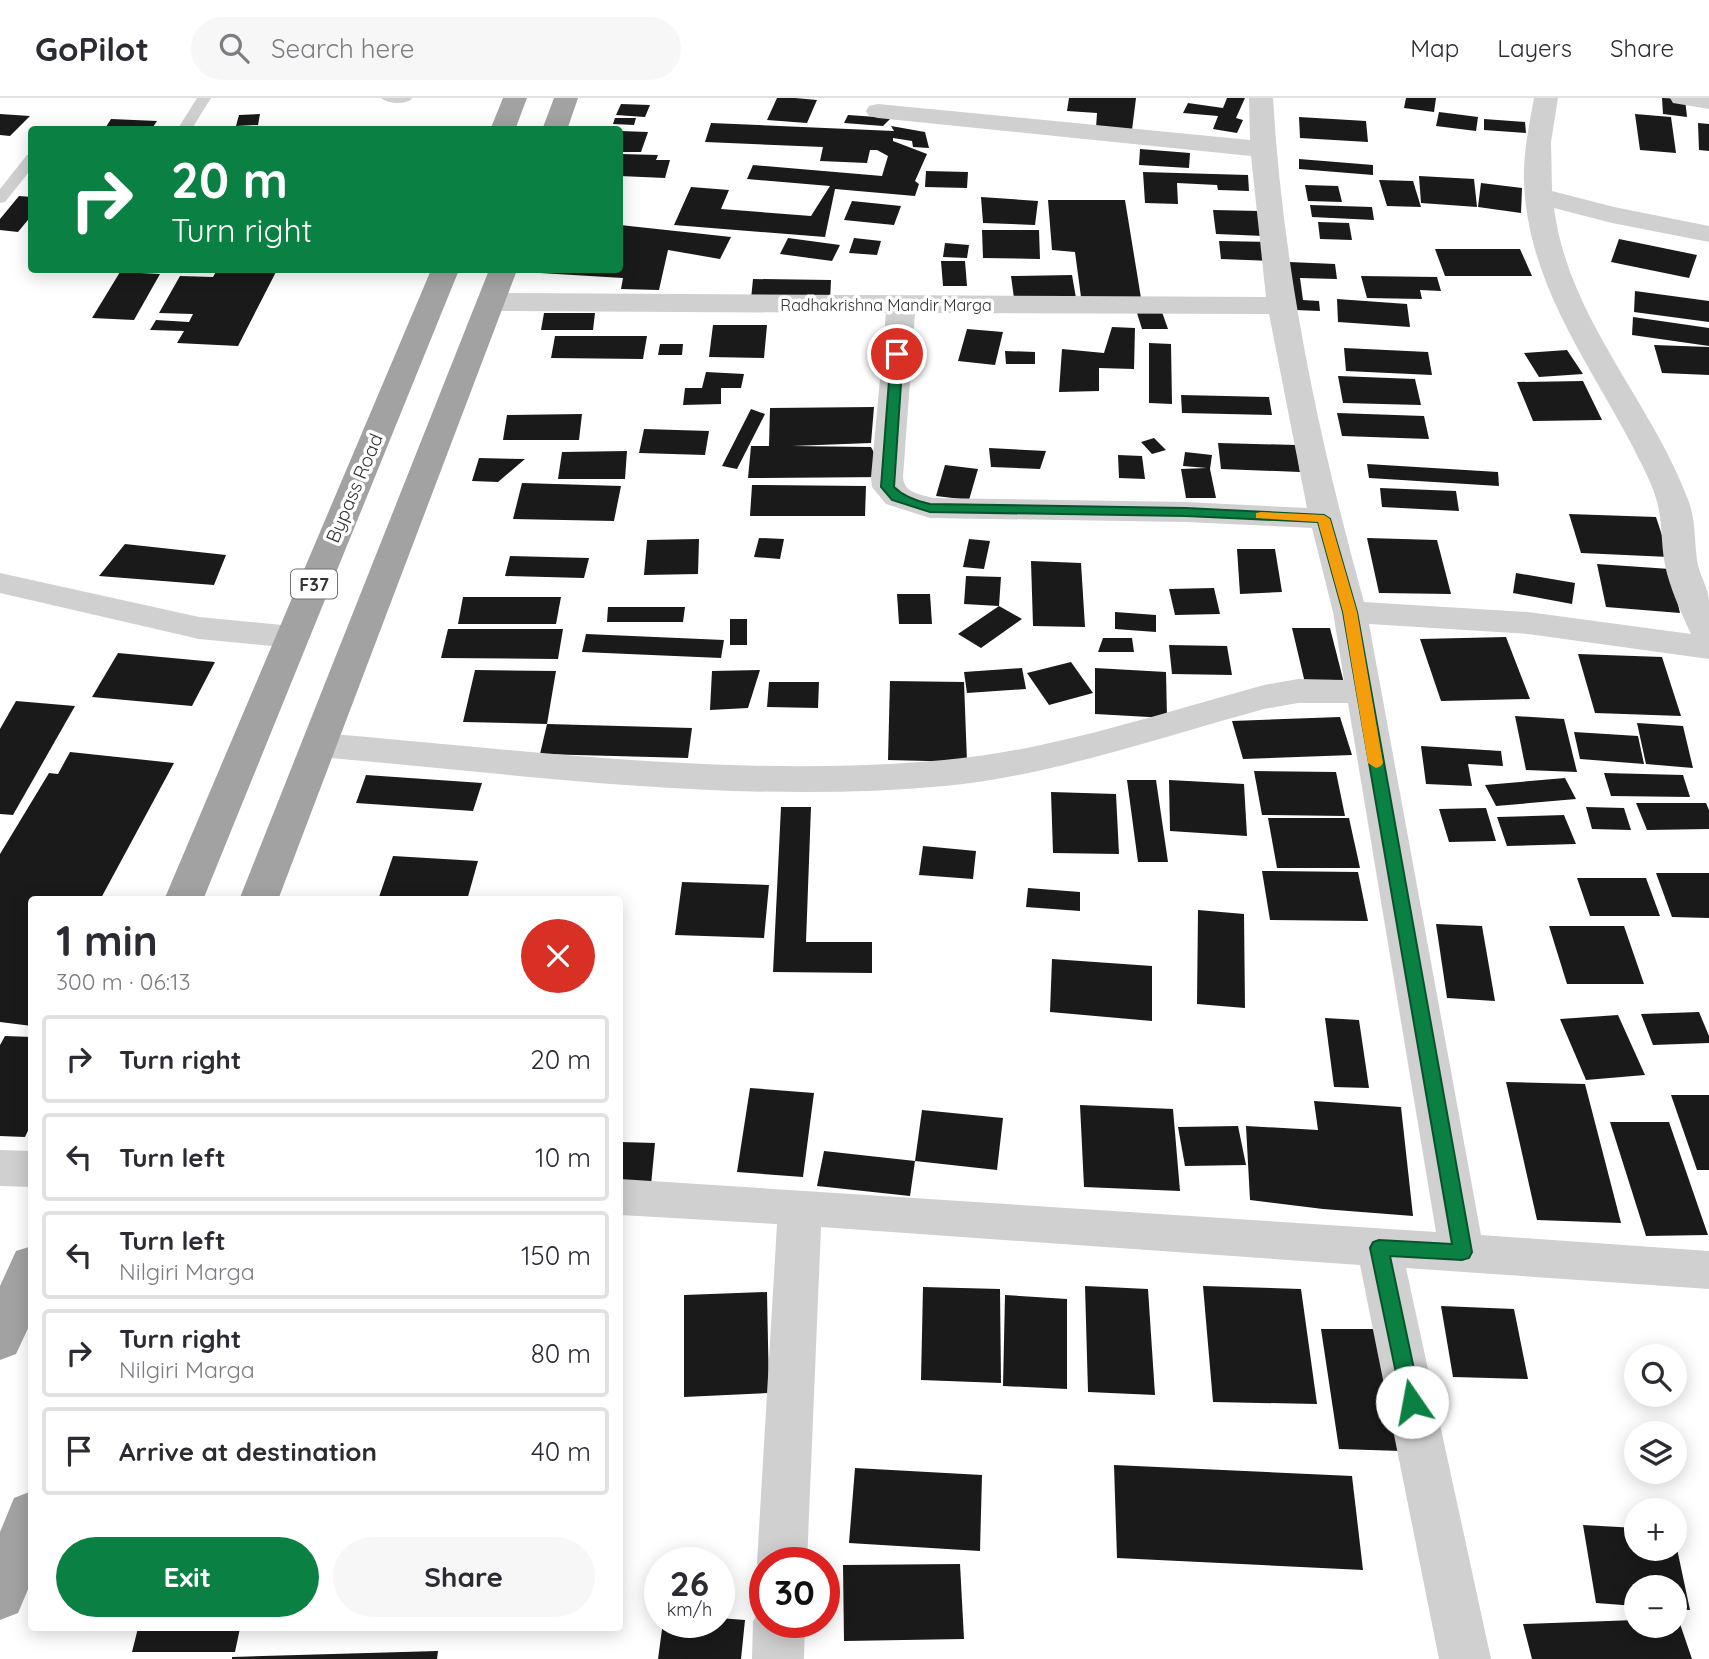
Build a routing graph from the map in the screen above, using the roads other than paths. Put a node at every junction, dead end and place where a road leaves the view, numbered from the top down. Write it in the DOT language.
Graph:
graph roads {
  1 [pos="204,98"];
  2 [pos="388,98"];
  3 [pos="514,98"];
  4 [pos="566,98"];
  5 [pos="1261,98"];
  6 [pos="1546,98"];
  7 [pos="1682,98"];
  8 [pos="405,99"];
  9 [pos="1709,102"];
  10 [pos="878,111"];
  11 [pos="186,126"];
  12 [pos="504,126"];
  13 [pos="556,126"];
  14 [pos="1262,149"];
  15 [pos="28,163"];
  16 [pos="1539,197"];
  17 [pos="0,199"];
  18 [pos="1709,234"];
  19 [pos="444,273"];
  20 [pos="502,273"];
  21 [pos="491,302"];
  22 [pos="901,305"];
  23 [pos="1282,306"];
  24 [pos="1324,519"];
  25 [pos="0,583"];
  26 [pos="1350,612"];
  27 [pos="292,637"];
  28 [pos="1709,637"];
  29 [pos="1709,648"];
  30 [pos="1363,692"];
  31 [pos="320,745"];
  32 [pos="185,896"];
  33 [pos="259,896"];
  34 [pos="0,1168"];
  35 [pos="28,1169"];
  36 [pos="623,1197"];
  37 [pos="800,1206"];
  38 [pos="1379,1248"];
  39 [pos="1462,1252"];
  40 [pos="1709,1270"];
  41 [pos="28,1274"];
  42 [pos="0,1340"];
  43 [pos="28,1524"];
  44 [pos="783,1547"];
  45 [pos="0,1596"];
  46 [pos="779,1638"];
  47 [pos="778,1659"];
  48 [pos="1465,1659"];
  1 -- 11 [label="lane"];
  2 -- 8 [label="lane"];
  3 -- 12 [label="highway"];
  4 -- 13 [label="highway"];
  5 -- 14 [label="street"];
  6 -- 16 [label="street"];
  7 -- 9 [label="street"];
  10 -- 14 [label="street"];
  14 -- 23 [label="street"];
  15 -- 17 [label="lane"];
  16 -- 18 [label="street"];
  16 -- 28 [label="street"];
  19 -- 27 [label="highway, Bypass Road / F37"];
  20 -- 21 [label="highway"];
  21 -- 22 [label="street, Radhakrishna Mandir Marga"];
  21 -- 31 [label="highway"];
  22 -- 23 [label="street, Radhakrishna Mandir Marga"];
  22 -- 24 [label="street"];
  23 -- 24 [label="street"];
  24 -- 26 [label="street"];
  25 -- 27 [label="street"];
  26 -- 29 [label="street"];
  26 -- 30 [label="street"];
  27 -- 32 [label="highway, Bypass Road / F37"];
  30 -- 31 [label="street"];
  30 -- 39 [label="street"];
  31 -- 33 [label="highway"];
  34 -- 35 [label="street"];
  36 -- 37 [label="street"];
  37 -- 38 [label="street"];
  37 -- 44 [label="street"];
  38 -- 39 [label="street"];
  38 -- 48 [label="street"];
  39 -- 40 [label="street"];
  41 -- 42 [label="highway"];
  43 -- 45 [label="highway"];
  46 -- 47 [label="street"];
}
